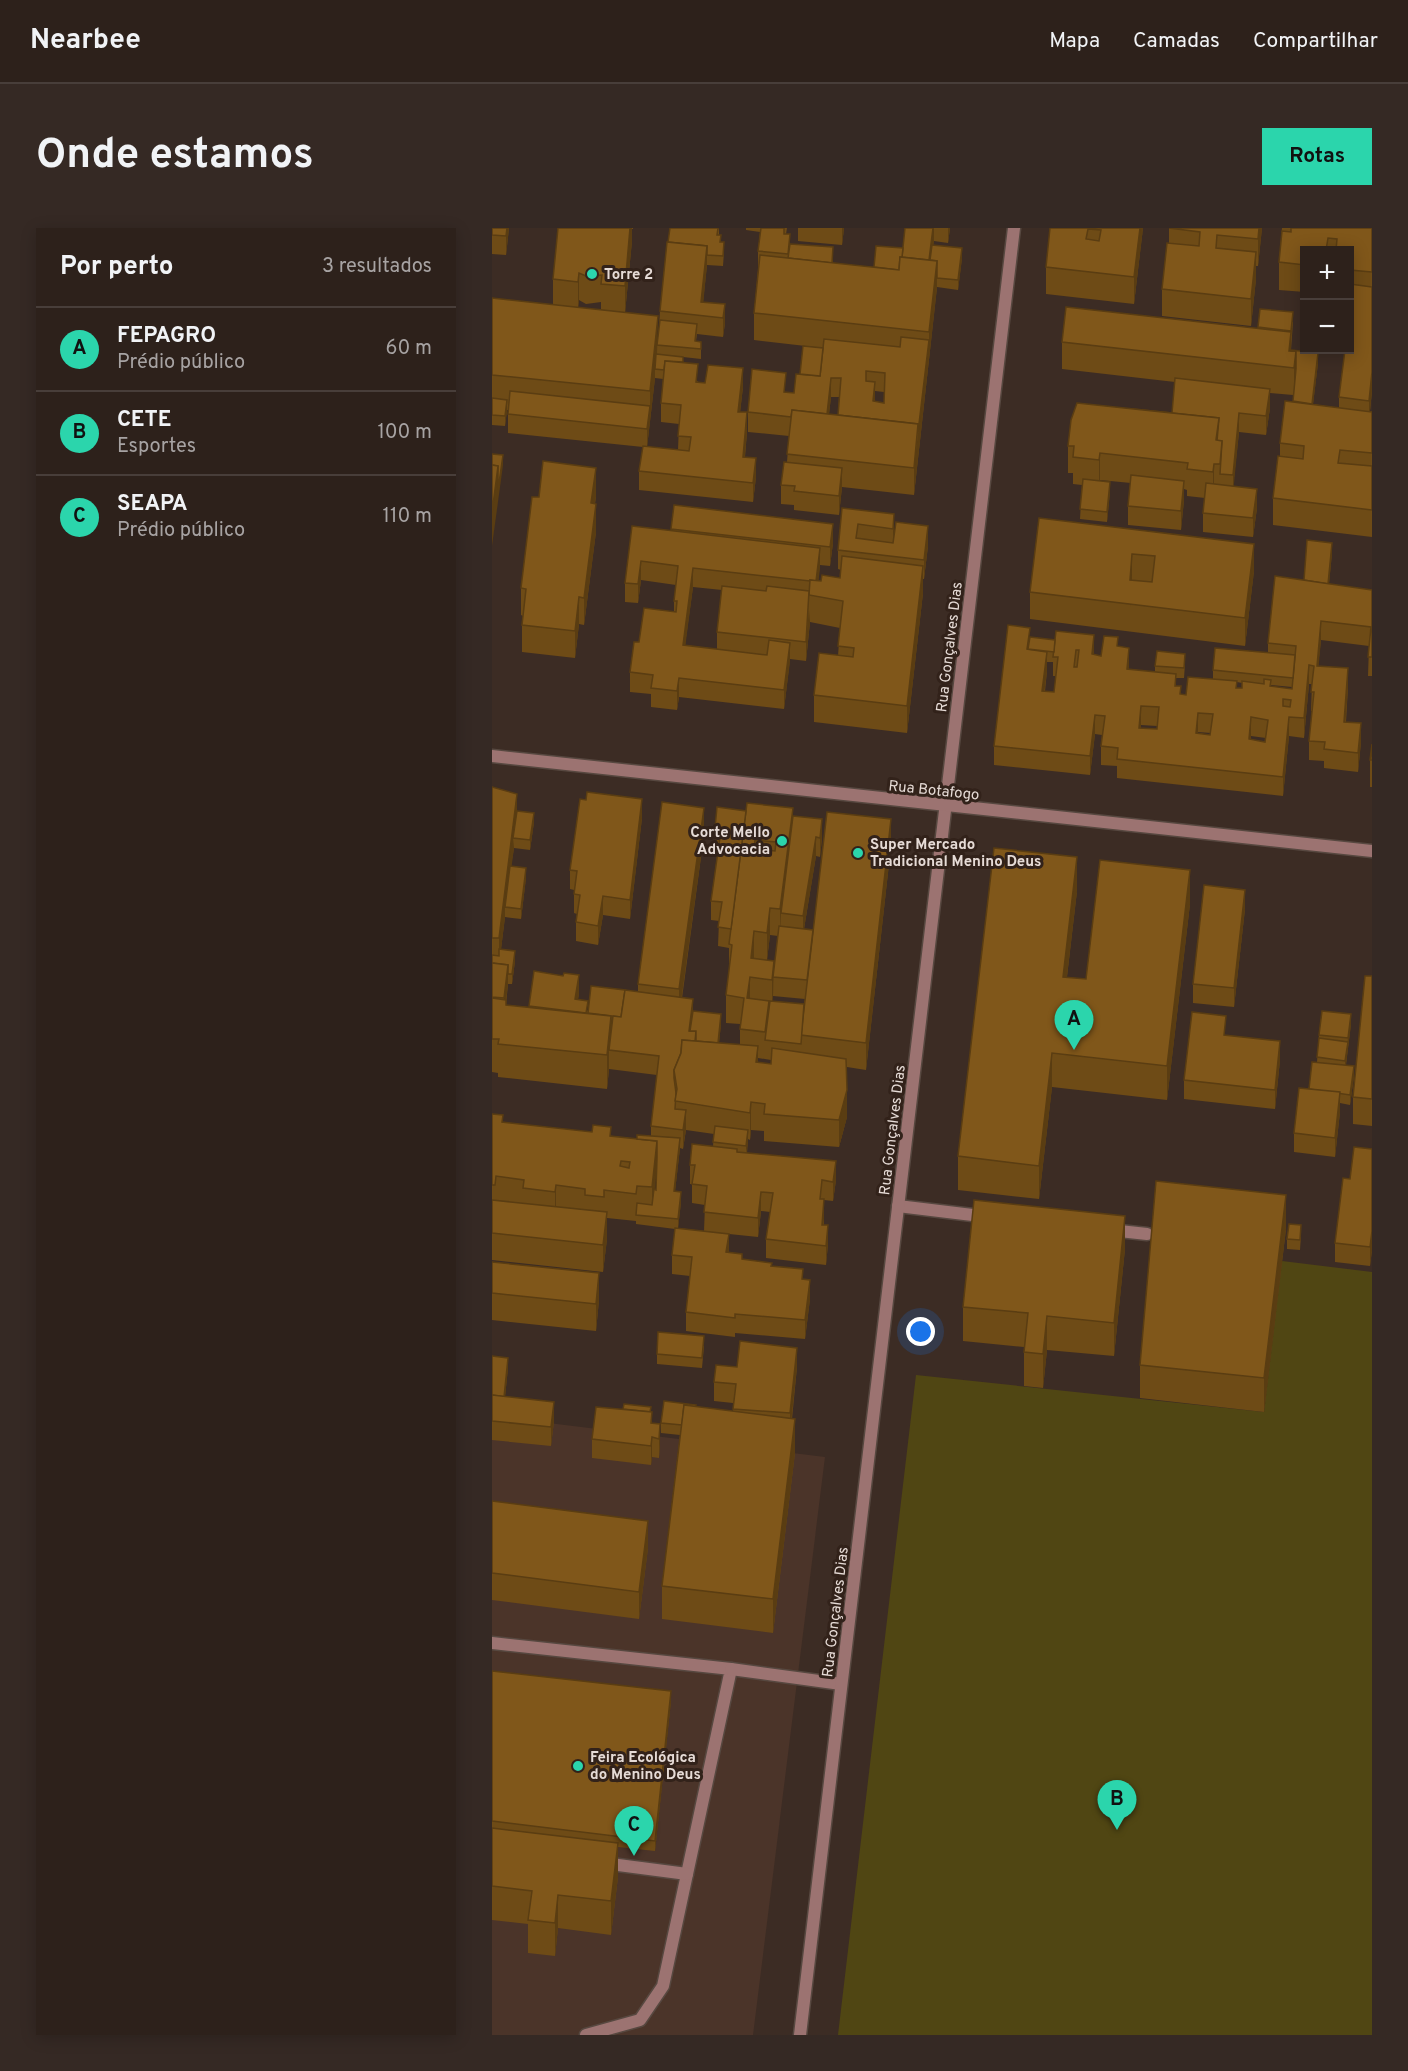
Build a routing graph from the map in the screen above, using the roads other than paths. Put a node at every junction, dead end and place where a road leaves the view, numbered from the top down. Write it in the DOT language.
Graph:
graph roads {
  1 [pos="1014,228"];
  2 [pos="492,756"];
  3 [pos="946,806"];
  4 [pos="1372,851"];
  5 [pos="898,1206"];
  6 [pos="1005,1219"];
  7 [pos="1100,1229"];
  8 [pos="1147,1234"];
  9 [pos="492,1643"];
  10 [pos="731,1669"];
  11 [pos="841,1684"];
  12 [pos="595,1862"];
  13 [pos="687,1874"];
  14 [pos="586,2035"];
  15 [pos="800,2035"];
  1 -- 3 [label="street, Rua Gonçalves Dias"];
  2 -- 3 [label="street, Rua Botafogo"];
  3 -- 4 [label="street, Rua Botafogo"];
  3 -- 5 [label="street, Rua Gonçalves Dias"];
  5 -- 6 [label="street"];
  5 -- 11 [label="street, Rua Gonçalves Dias"];
  7 -- 8 [label="street"];
  9 -- 10 [label="street"];
  10 -- 11 [label="street"];
  10 -- 13 [label="street"];
  11 -- 15 [label="street, Rua Gonçalves Dias"];
  12 -- 13 [label="street"];
  13 -- 14 [label="street"];
}
